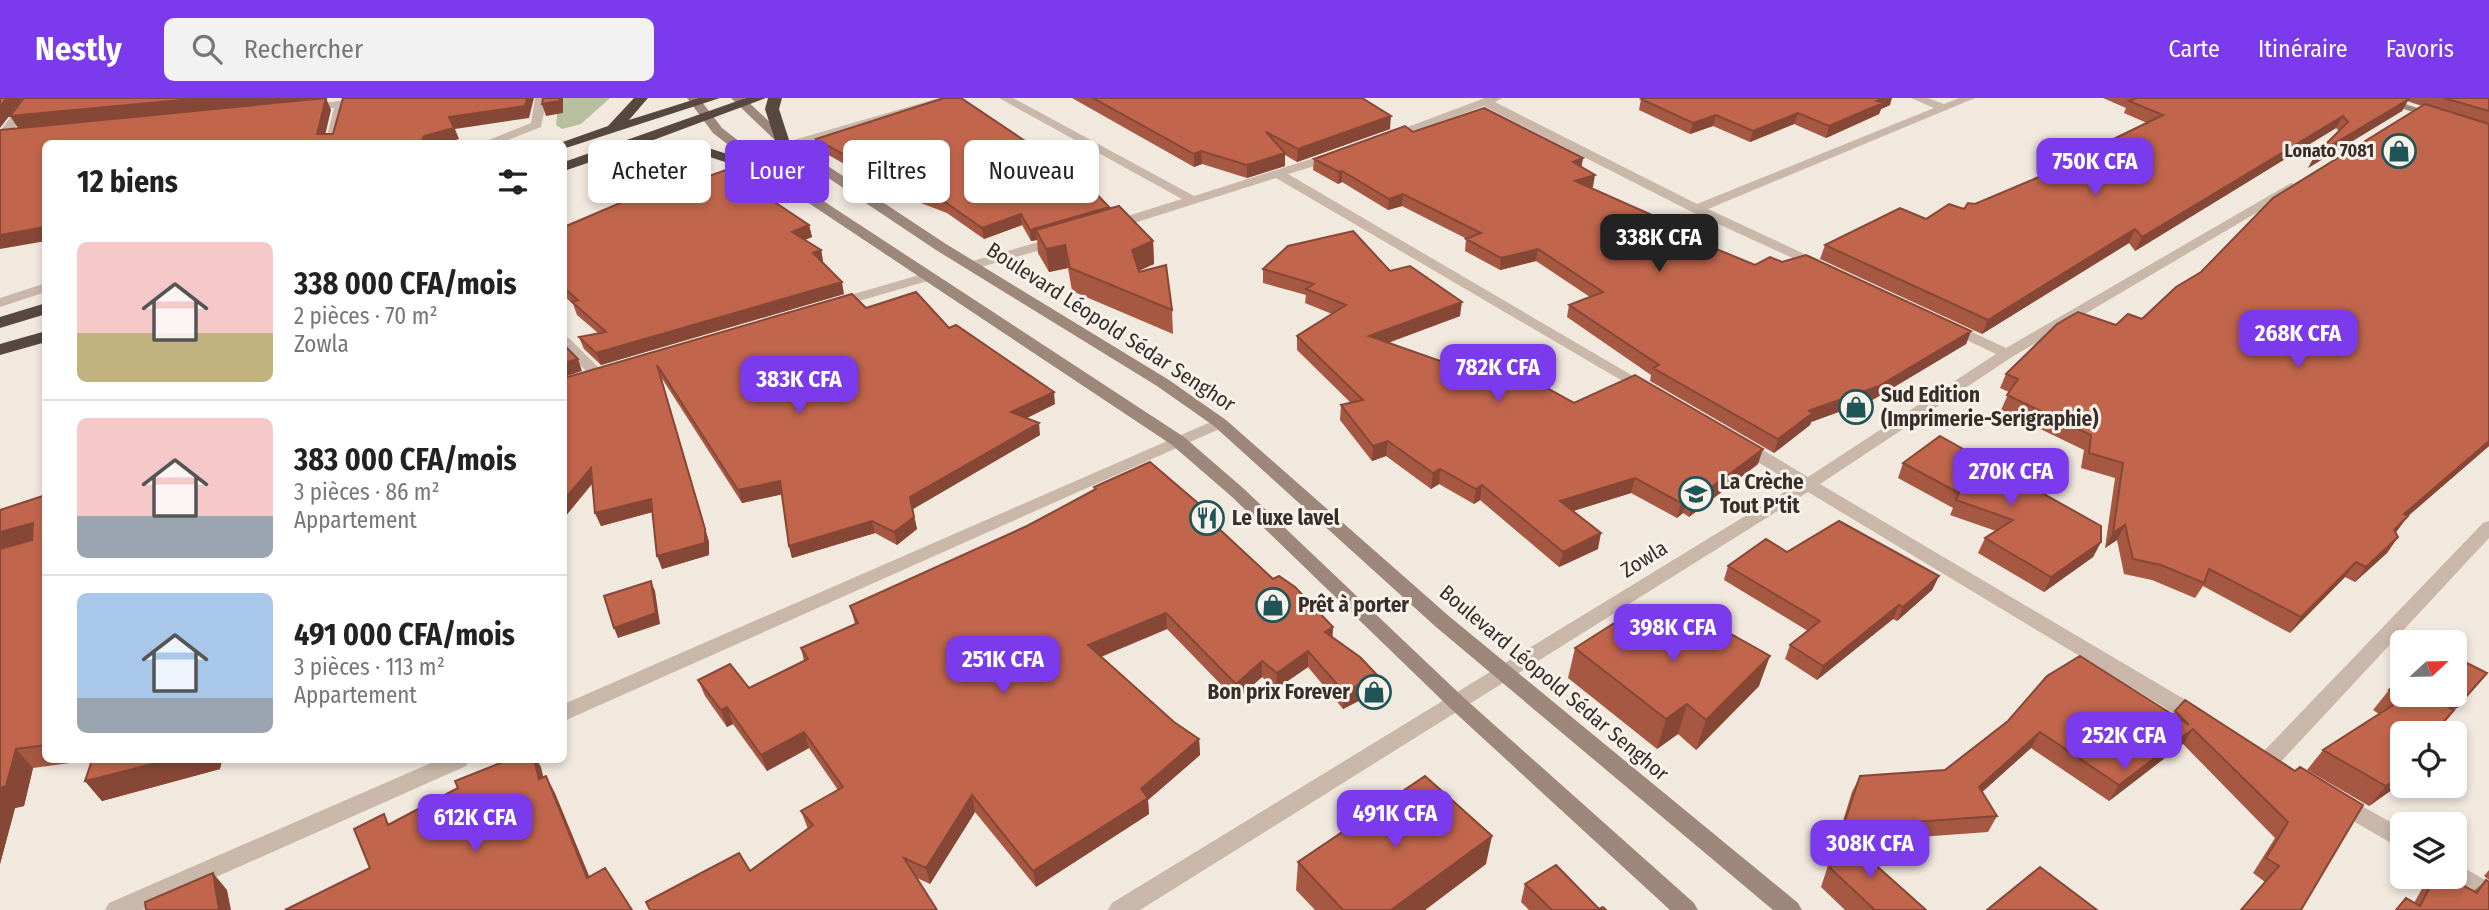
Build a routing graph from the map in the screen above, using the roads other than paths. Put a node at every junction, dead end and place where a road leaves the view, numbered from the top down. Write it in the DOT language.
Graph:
graph roads {
  1 [pos="31,98"];
  2 [pos="392,98"];
  3 [pos="541,98"];
  4 [pos="641,98"];
  5 [pos="713,98"];
  6 [pos="775,98"];
  7 [pos="952,98"];
  8 [pos="1005,98"];
  9 [pos="1917,98"];
  10 [pos="1969,98"];
  11 [pos="2375,98"];
  12 [pos="746,100"];
  13 [pos="1490,100"];
  14 [pos="341,105"];
  15 [pos="697,106"];
  16 [pos="1945,108"];
  17 [pos="289,109"];
  18 [pos="2416,110"];
  19 [pos="2453,121"];
  20 [pos="2393,125"];
  21 [pos="612,129"];
  22 [pos="16,134"];
  23 [pos="1,137"];
  24 [pos="332,140"];
  25 [pos="496,140"];
  26 [pos="635,140"];
  27 [pos="727,140"];
  28 [pos="782,140"];
  29 [pos="783,140"];
  30 [pos="792,140"];
  31 [pos="567,143"];
  32 [pos="1370,143"];
  33 [pos="1344,152"];
  34 [pos="588,159"];
  35 [pos="567,166"];
  36 [pos="829,171"];
  37 [pos="1280,175"];
  38 [pos="2300,182"];
  39 [pos="1194,201"];
  40 [pos="816,203"];
  41 [pos="1698,209"];
  42 [pos="974,265"];
  43 [pos="1834,273"];
  44 [pos="926,277"];
  45 [pos="42,288"];
  46 [pos="0,303"];
  47 [pos="820,308"];
  48 [pos="42,309"];
  49 [pos="1933,319"];
  50 [pos="0,323"];
  51 [pos="42,337"];
  52 [pos="567,343"];
  53 [pos="0,350"];
  54 [pos="2007,354"];
  55 [pos="574,380"];
  56 [pos="1668,401"];
  57 [pos="1220,423"];
  58 [pos="1727,436"];
  59 [pos="1178,441"];
  60 [pos="1808,484"];
  61 [pos="2489,527"];
  62 [pos="1503,673"];
  63 [pos="1455,702"];
  64 [pos="567,712"];
  65 [pos="2211,726"];
  66 [pos="2269,760"];
  67 [pos="451,763"];
  68 [pos="2325,794"];
  69 [pos="2390,833"];
  70 [pos="2467,880"];
  71 [pos="2489,894"];
  72 [pos="117,910"];
  73 [pos="1120,910"];
  74 [pos="1686,910"];
  75 [pos="1790,910"];
  1 -- 23 [label="street"];
  2 -- 14 [label="street"];
  3 -- 25 [label="street"];
  4 -- 21 [label="highway"];
  5 -- 15 [label="highway"];
  6 -- 29 [label="highway"];
  7 -- 30 [label="street"];
  8 -- 39 [label="street"];
  9 -- 16 [label="street"];
  10 -- 16 [label="street"];
  11 -- 18 [label="main road"];
  12 -- 15 [label="highway"];
  12 -- 28 [label="main road, Boulevard Léopold Sédar Senghor"];
  13 -- 32 [label="street"];
  13 -- 41 [label="street"];
  14 -- 17 [label="street"];
  14 -- 24 [label="street"];
  15 -- 21 [label="highway"];
  15 -- 26 [label="highway"];
  15 -- 27 [label="main road"];
  16 -- 41 [label="street"];
  18 -- 19 [label="main road"];
  18 -- 20 [label="street"];
  21 -- 31 [label="highway"];
  22 -- 23 [label="street"];
  33 -- 37 [label="street"];
  34 -- 35 [label="highway"];
  36 -- 42 [label="main road, Boulevard Léopold Sédar Senghor"];
  37 -- 39 [label="street"];
  37 -- 56 [label="street"];
  38 -- 54 [label="street, Zowla"];
  39 -- 42 [label="street"];
  40 -- 44 [label="main road"];
  41 -- 43 [label="street"];
  42 -- 57 [label="main road, Boulevard Léopold Sédar Senghor"];
  44 -- 47 [label="street"];
  44 -- 59 [label="main road"];
  45 -- 46 [label="street"];
  48 -- 50 [label="highway"];
  49 -- 54 [label="street"];
  51 -- 53 [label="highway"];
  52 -- 55 [label="street"];
  54 -- 60 [label="street, Zowla"];
  57 -- 59 [label="street"];
  57 -- 62 [label="main road, Boulevard Léopold Sédar Senghor"];
  58 -- 60 [label="street"];
  59 -- 63 [label="main road"];
  59 -- 64 [label="street"];
  60 -- 62 [label="street, Zowla"];
  60 -- 65 [label="street"];
  61 -- 66 [label="street"];
  62 -- 63 [label="street, Zowla"];
  62 -- 75 [label="main road, Boulevard Léopold Sédar Senghor"];
  63 -- 73 [label="street, Zowla"];
  63 -- 74 [label="main road"];
  67 -- 72 [label="street"];
  68 -- 69 [label="street"];
  70 -- 71 [label="street"];
}
